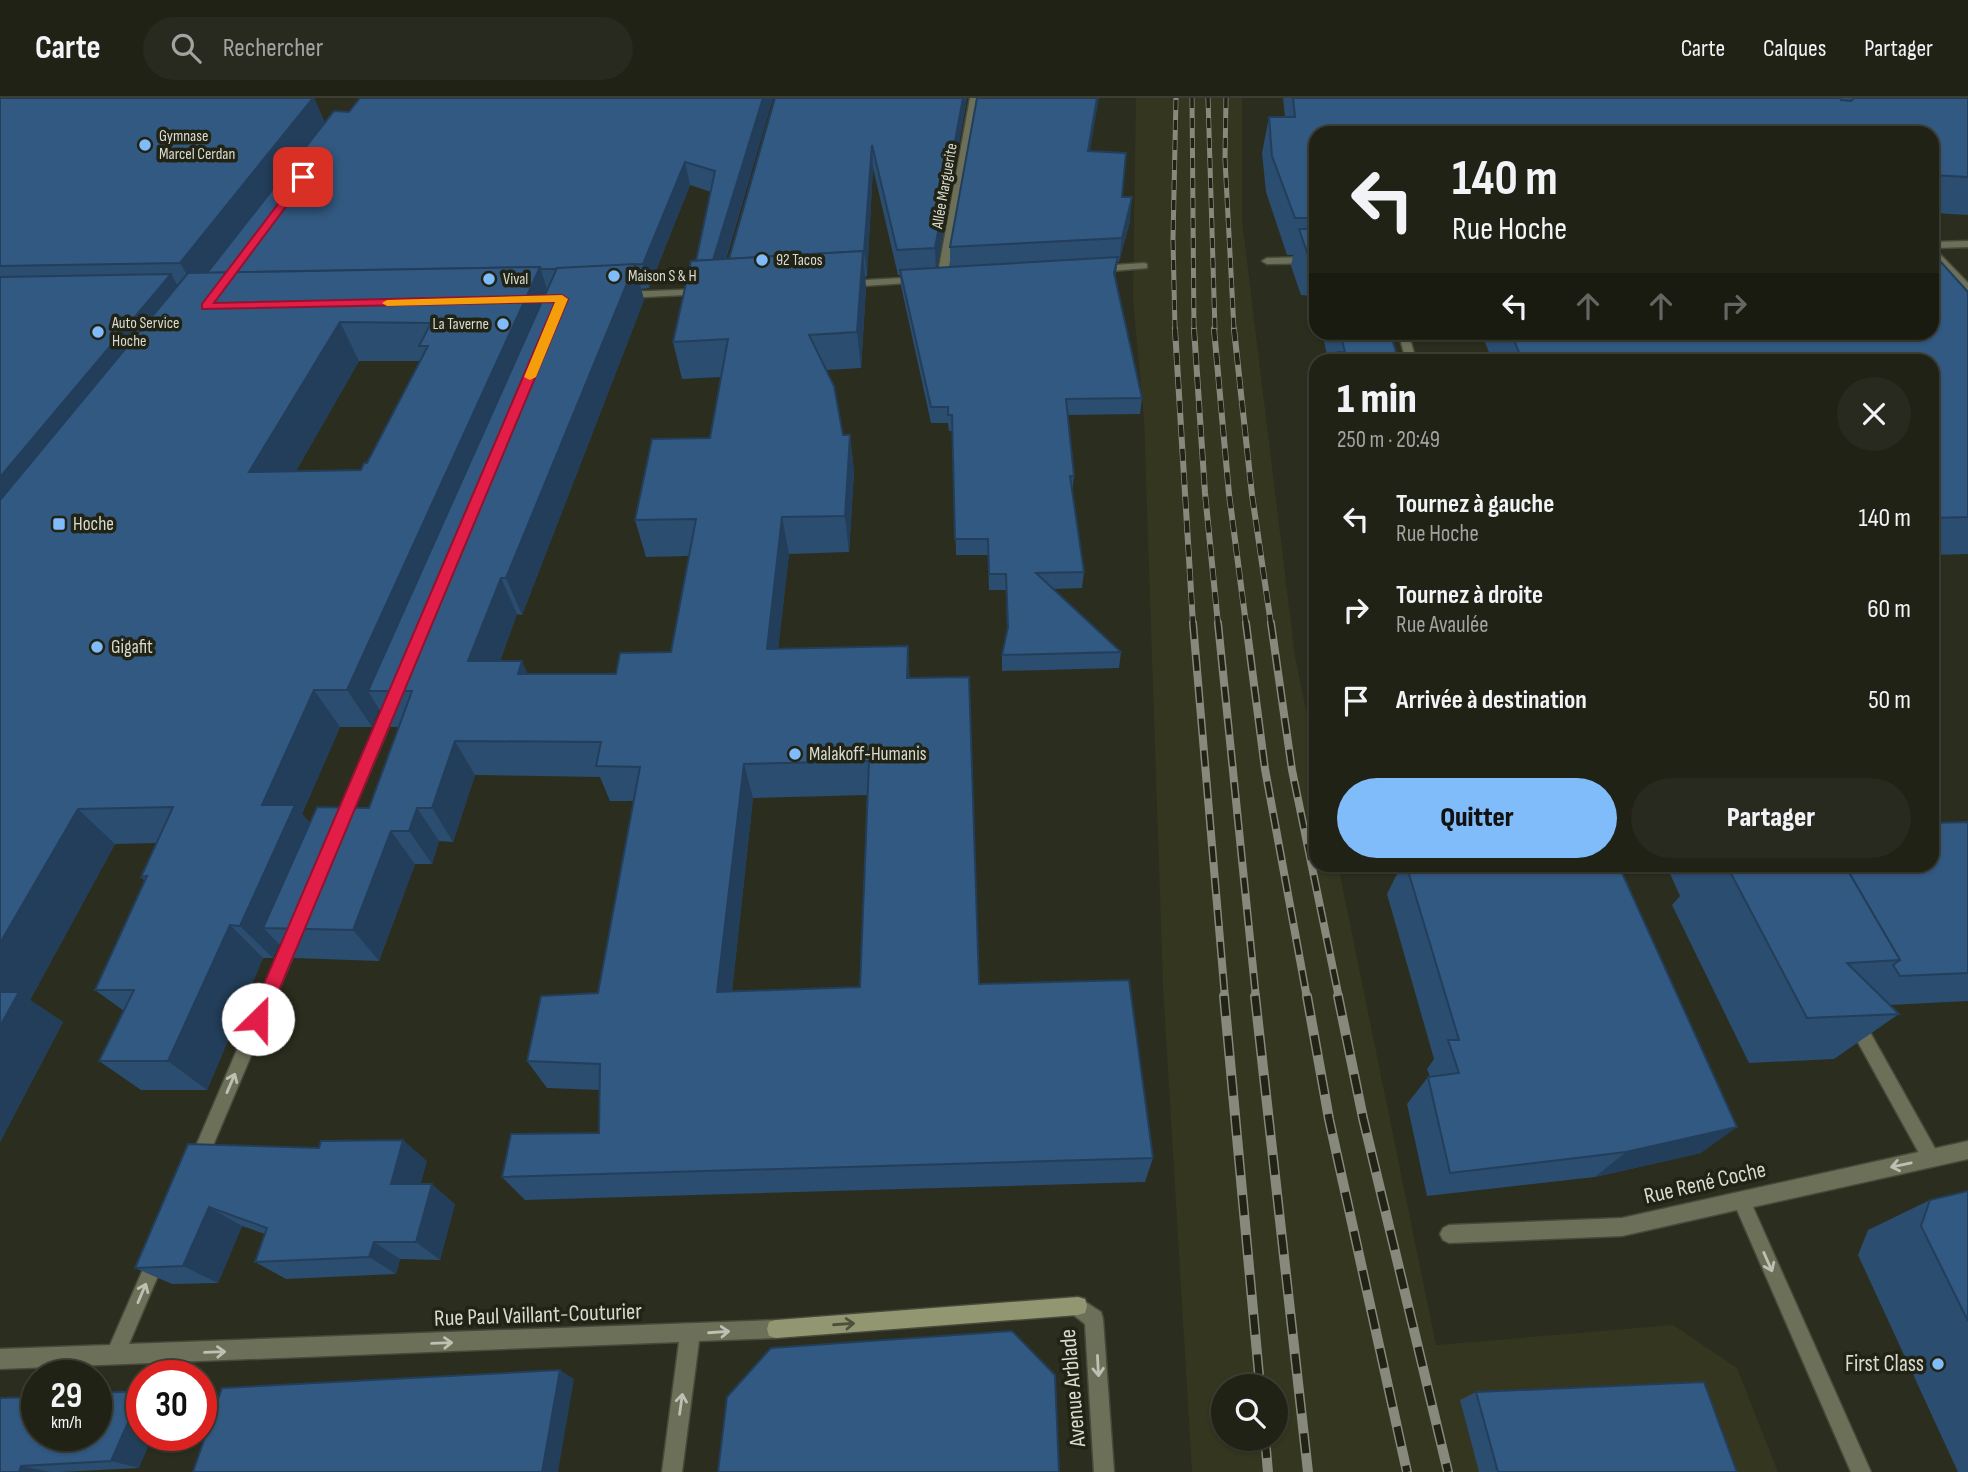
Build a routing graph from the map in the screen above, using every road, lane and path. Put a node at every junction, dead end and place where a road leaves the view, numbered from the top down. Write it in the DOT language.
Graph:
graph roads {
  1 [pos="974,98"];
  2 [pos="1968,244"];
  3 [pos="1939,246"];
  4 [pos="1939,255"];
  5 [pos="1309,260"];
  6 [pos="1267,261"];
  7 [pos="1144,266"];
  8 [pos="1089,269"];
  9 [pos="942,278"];
  10 [pos="956,278"];
  11 [pos="833,284"];
  12 [pos="1968,289"];
  13 [pos="711,291"];
  14 [pos="616,296"];
  15 [pos="400,684"];
  16 [pos="335,837"];
  17 [pos="297,926"];
  18 [pos="1847,1005"];
  19 [pos="1968,1150"];
  20 [pos="1931,1158"];
  21 [pos="194,1169"];
  22 [pos="1741,1200"];
  23 [pos="1449,1234"];
  24 [pos="162,1246"];
  25 [pos="1078,1306"];
  26 [pos="690,1334"];
  27 [pos="115,1356"];
  28 [pos="0,1359"];
  29 [pos="672,1472"];
  30 [pos="1104,1472"];
  31 [pos="1861,1472"];
  1 -- 9 [label="street, Allée Marguerite"];
  2 -- 3 [label="street"];
  4 -- 12 [label="street"];
  5 -- 6 [label="street"];
  7 -- 8 [label="street"];
  9 -- 10 [label="street"];
  9 -- 11 [label="street"];
  13 -- 14 [label="street"];
  15 -- 16 [label="street"];
  21 -- 17 [label="street, one-way"];
  18 -- 20 [label="street"];
  19 -- 20 [label="street, Rue René Coche"];
  20 -- 22 [label="street, Rue René Coche, one-way"];
  22 -- 23 [label="street, Rue René Coche"];
  22 -- 31 [label="street, one-way"];
  27 -- 24 [label="street, one-way"];
  26 -- 25 [label="street, Rue Paul Vaillant-Couturier, one-way"];
  25 -- 30 [label="street, Avenue Arblade, one-way"];
  27 -- 26 [label="street, Rue Paul Vaillant-Couturier, one-way"];
  29 -- 26 [label="street, one-way"];
  27 -- 28 [label="street, Rue Paul Vaillant-Couturier"];
}
